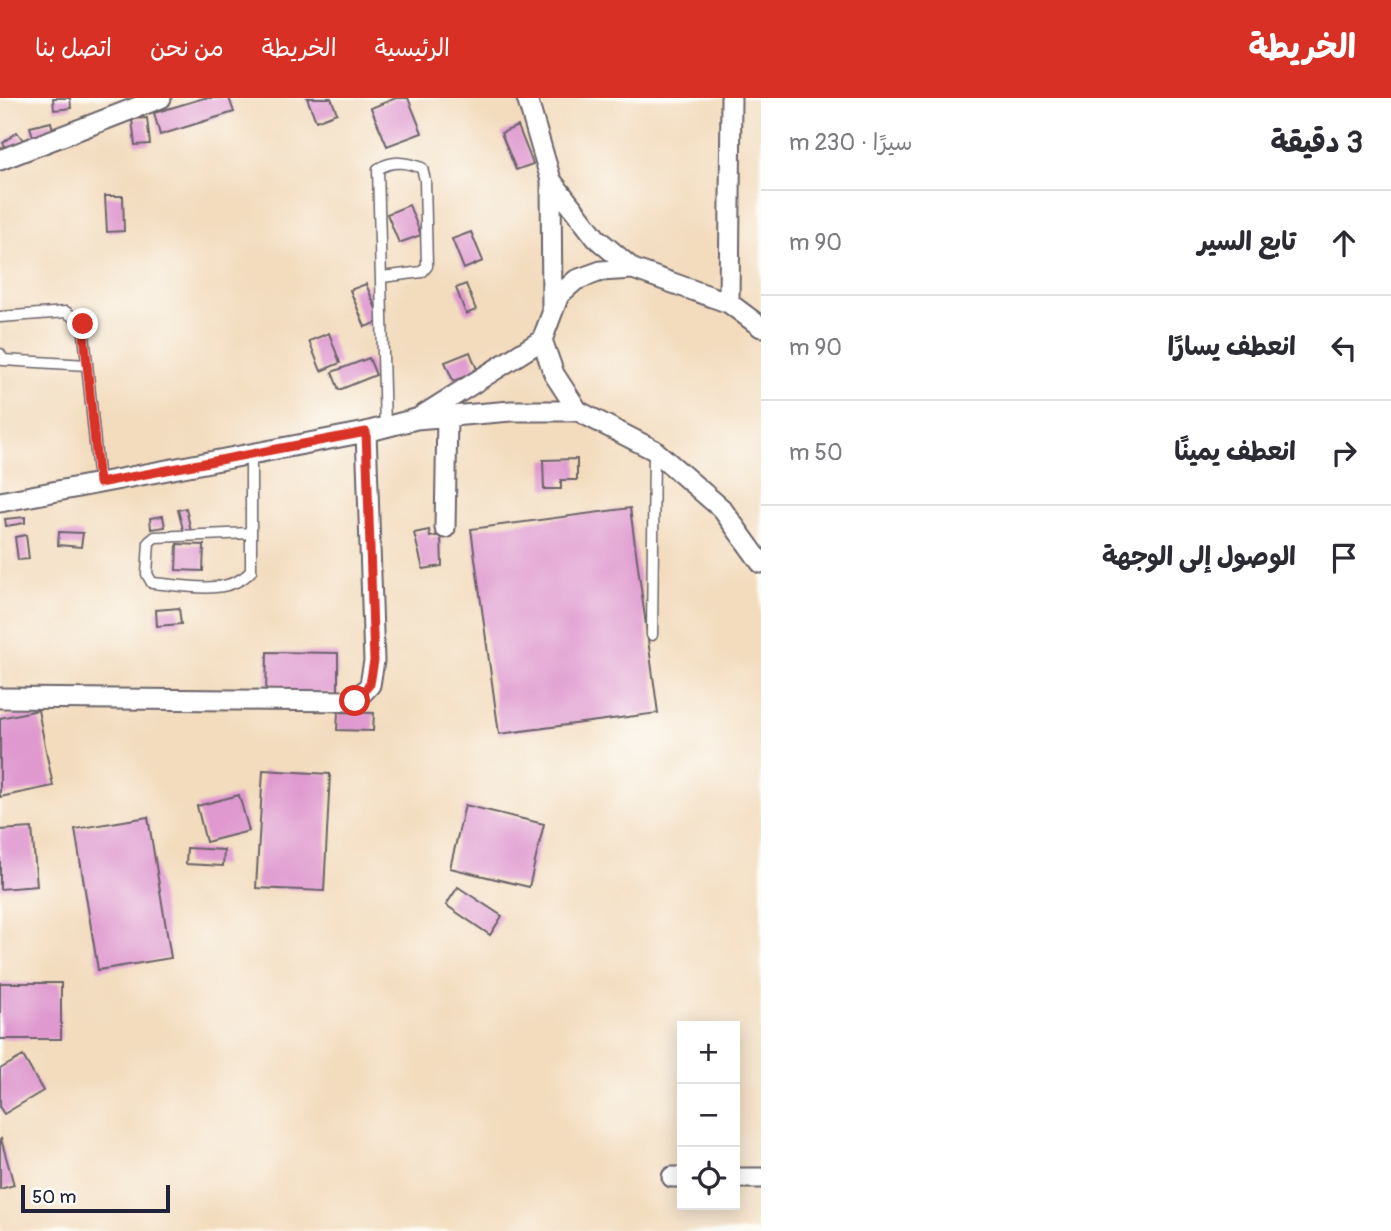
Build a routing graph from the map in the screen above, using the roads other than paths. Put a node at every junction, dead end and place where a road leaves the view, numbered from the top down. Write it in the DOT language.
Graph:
graph roads {
  1 [pos="161,98"];
  2 [pos="527,98"];
  3 [pos="732,98"];
  4 [pos="0,160"];
  5 [pos="551,180"];
  6 [pos="633,269"];
  7 [pos="382,277"];
  8 [pos="729,303"];
  9 [pos="552,309"];
  10 [pos="0,317"];
  11 [pos="761,327"];
  12 [pos="542,340"];
  13 [pos="0,354"];
  14 [pos="87,365"];
  15 [pos="578,411"];
  16 [pos="447,417"];
  17 [pos="416,419"];
  18 [pos="375,430"];
  19 [pos="654,450"];
  20 [pos="251,453"];
  21 [pos="99,483"];
  22 [pos="0,502"];
  23 [pos="445,528"];
  24 [pos="251,533"];
  25 [pos="761,563"];
  26 [pos="652,635"];
  27 [pos="0,698"];
  28 [pos="740,1178"];
  29 [pos="761,1178"];
  1 -- 4 [label="street"];
  2 -- 5 [label="street"];
  3 -- 8 [label="street"];
  5 -- 6 [label="street"];
  5 -- 9 [label="street"];
  6 -- 8 [label="street"];
  6 -- 9 [label="street"];
  7 -- 7 [label="lane"];
  7 -- 18 [label="lane"];
  8 -- 11 [label="street"];
  9 -- 12 [label="street"];
  10 -- 14 [label="lane"];
  12 -- 15 [label="street"];
  12 -- 17 [label="street"];
  13 -- 14 [label="lane"];
  14 -- 21 [label="lane"];
  15 -- 16 [label="street"];
  15 -- 19 [label="street"];
  16 -- 17 [label="street"];
  16 -- 23 [label="street"];
  17 -- 18 [label="street"];
  18 -- 20 [label="street"];
  18 -- 27 [label="street"];
  19 -- 25 [label="street"];
  19 -- 26 [label="lane"];
  20 -- 21 [label="street"];
  20 -- 24 [label="lane"];
  21 -- 22 [label="street"];
  24 -- 24 [label="lane"];
  28 -- 29 [label="street"];
}
